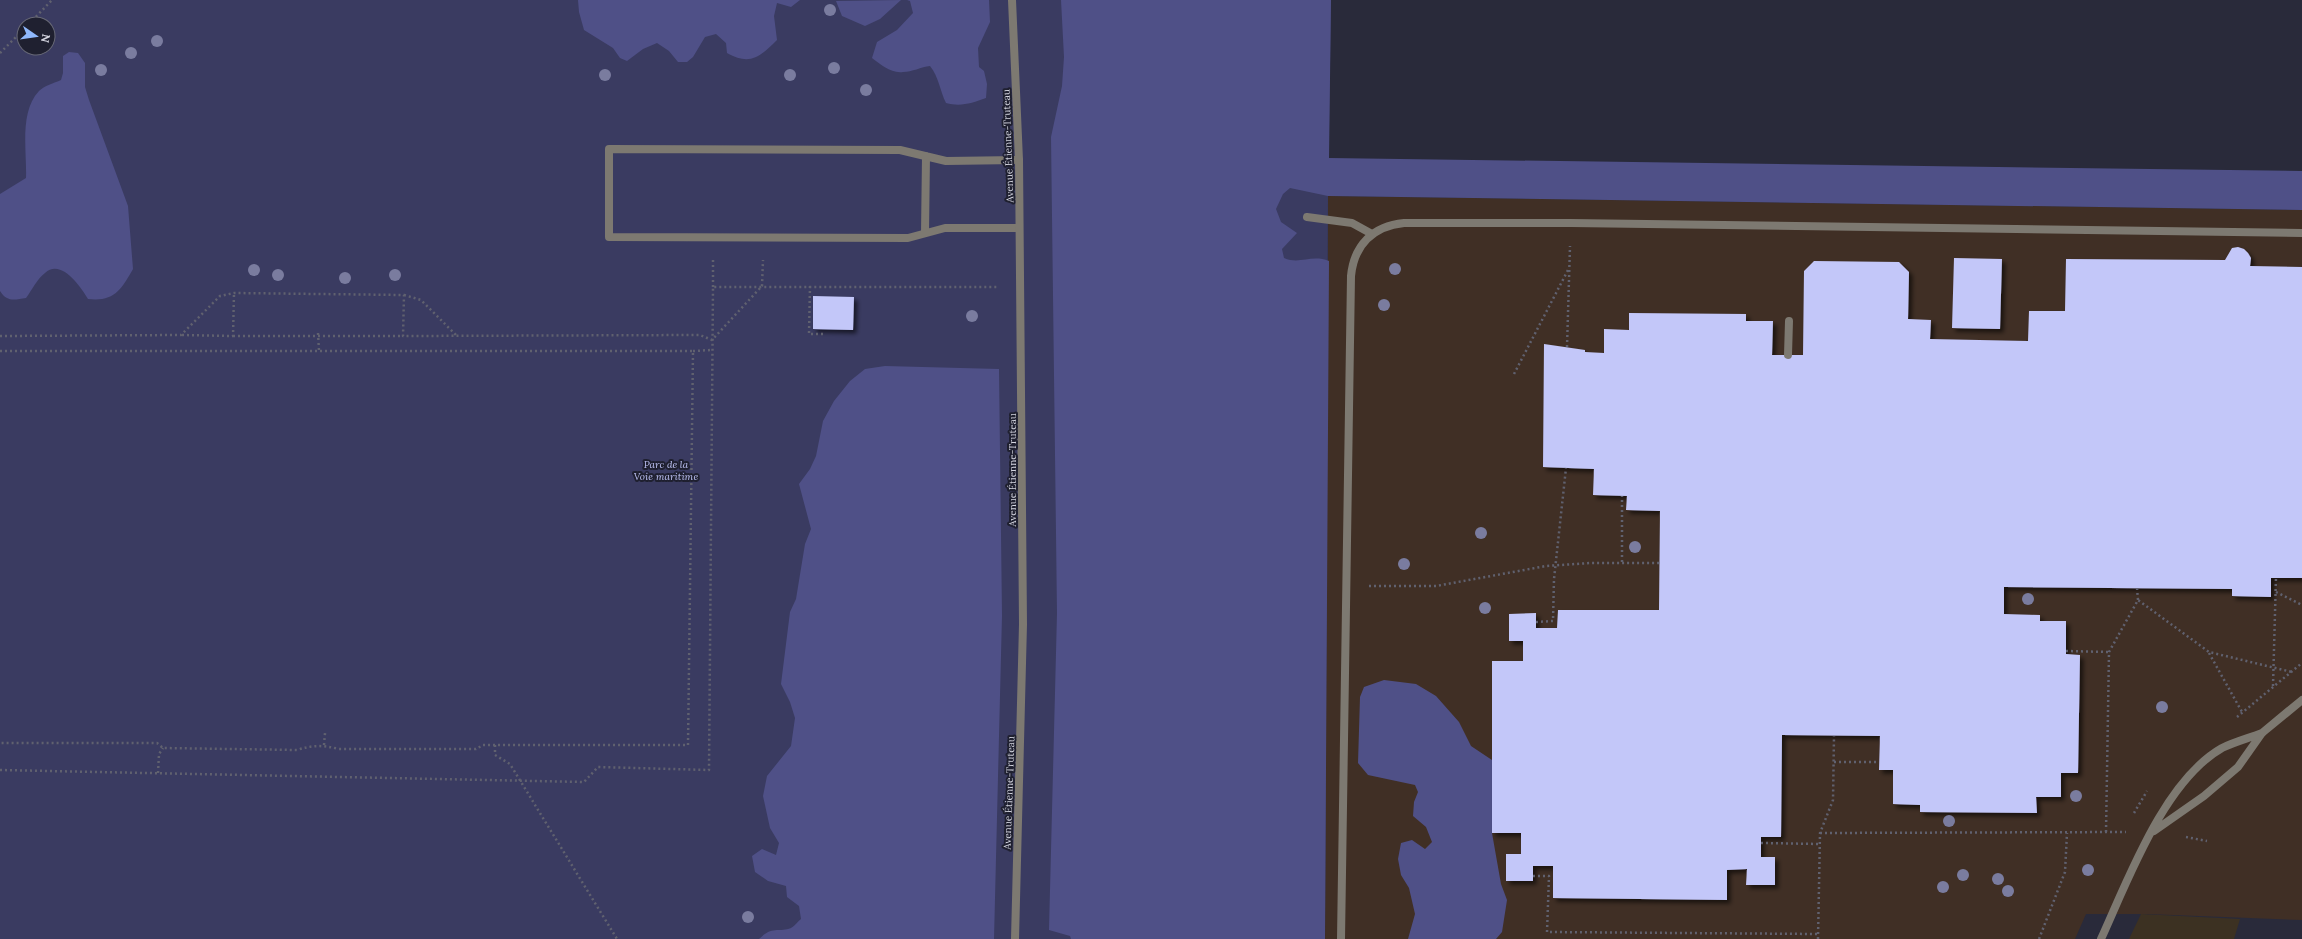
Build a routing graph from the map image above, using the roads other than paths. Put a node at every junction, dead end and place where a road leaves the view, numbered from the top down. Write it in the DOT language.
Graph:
graph roads {
  1 [pos="1012,0"];
  2 [pos="926,156"];
  3 [pos="1019,160"];
  4 [pos="1307,217"];
  5 [pos="1020,228"];
  6 [pos="925,233"];
  7 [pos="2302,233"];
  8 [pos="1372,234"];
  9 [pos="1789,322"];
  10 [pos="1788,355"];
  11 [pos="2302,700"];
  12 [pos="2262,733"];
  13 [pos="2150,834"];
  14 [pos="1014,939"];
  15 [pos="1341,939"];
  16 [pos="2101,939"];
  1 -- 3 [label="street, Avenue Étienne-Truteau"];
  2 -- 3 [label="street"];
  2 -- 6 [label="street"];
  2 -- 6 [label="street"];
  3 -- 5 [label="street, Avenue Étienne-Truteau"];
  4 -- 8 [label="street"];
  5 -- 6 [label="street"];
  5 -- 14 [label="street, Avenue Étienne-Truteau"];
  7 -- 8 [label="street"];
  8 -- 15 [label="street"];
  9 -- 10 [label="street"];
  11 -- 12 [label="street"];
  12 -- 13 [label="street"];
  12 -- 13 [label="street"];
  13 -- 16 [label="street"];
}
